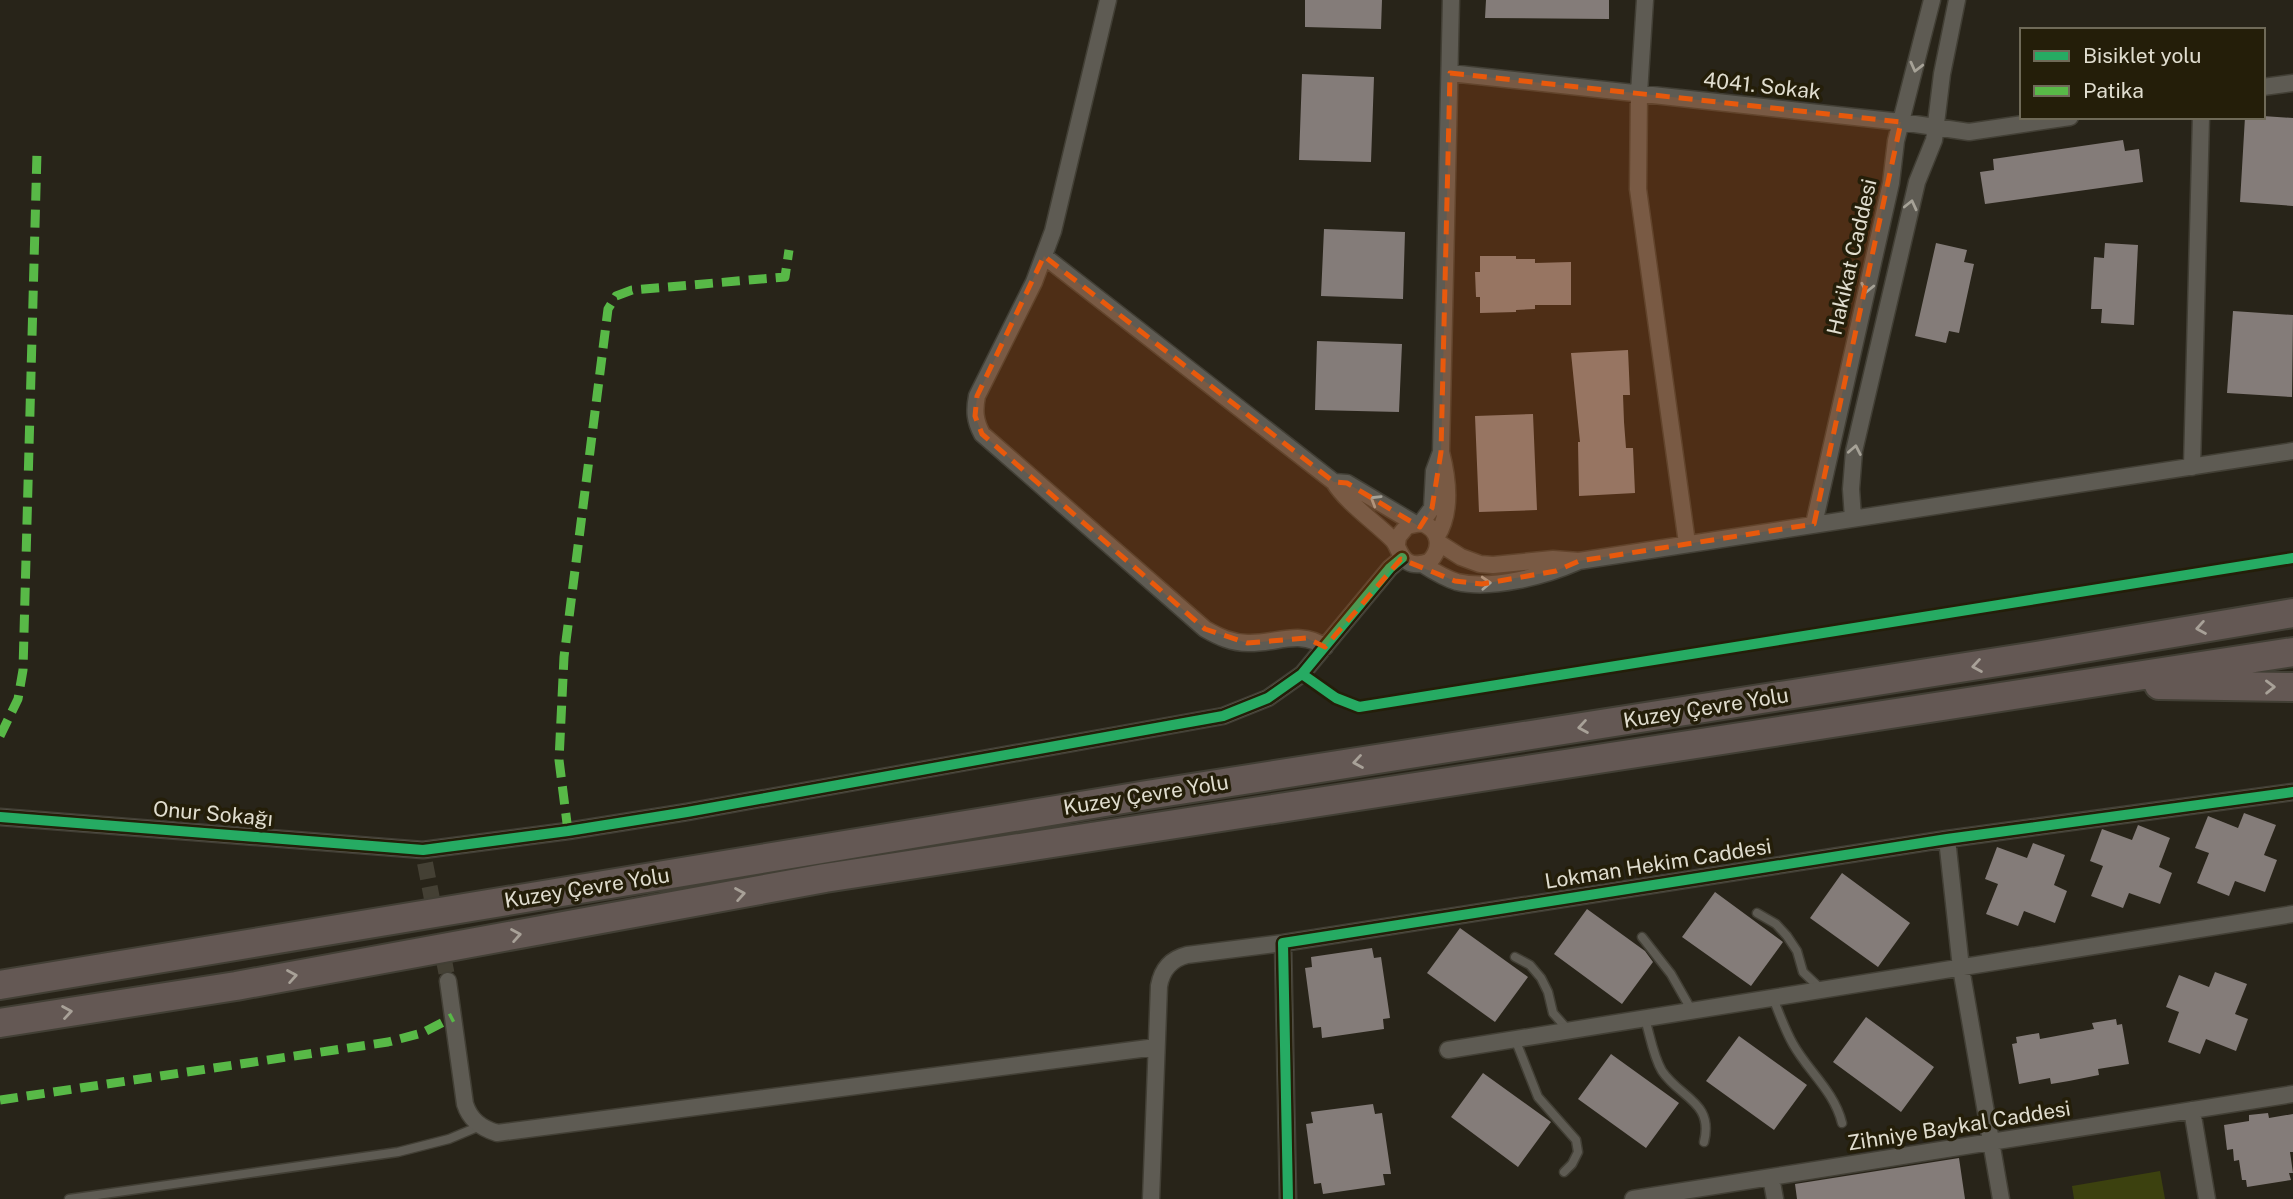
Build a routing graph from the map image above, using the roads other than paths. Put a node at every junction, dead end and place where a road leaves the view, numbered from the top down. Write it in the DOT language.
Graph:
graph roads {
  1 [pos="1108,0"];
  2 [pos="1451,0"];
  3 [pos="1645,0"];
  4 [pos="1932,0"];
  5 [pos="1957,0"];
  6 [pos="1450,74"];
  7 [pos="2293,83"];
  8 [pos="2265,88"];
  9 [pos="1639,93"];
  10 [pos="2057,119"];
  11 [pos="2202,119"];
  12 [pos="1901,122"];
  13 [pos="1936,128"];
  14 [pos="1045,256"];
  15 [pos="2293,451"];
  16 [pos="1441,453"];
  17 [pos="2192,467"];
  18 [pos="1334,482"];
  19 [pos="1853,518"];
  20 [pos="1417,523"];
  21 [pos="1814,524"];
  22 [pos="1438,540"];
  23 [pos="1687,543"];
  24 [pos="1400,551"];
  25 [pos="1579,561"];
  26 [pos="1422,564"];
  27 [pos="2293,604"];
  28 [pos="2293,613"];
  29 [pos="2243,621"];
  30 [pos="1325,647"];
  31 [pos="2293,652"];
  32 [pos="2104,681"];
  33 [pos="2293,687"];
  34 [pos="2293,792"];
  35 [pos="0,817"];
  36 [pos="1947,839"];
  37 [pos="1757,913"];
  38 [pos="2293,914"];
  39 [pos="1642,937"];
  40 [pos="1283,943"];
  41 [pos="1515,957"];
  42 [pos="1961,968"];
  43 [pos="448,981"];
  44 [pos="0,985"];
  45 [pos="1822,990"];
  46 [pos="1773,998"];
  47 [pos="1692,1011"];
  48 [pos="1645,1019"];
  49 [pos="0,1023"];
  50 [pos="1569,1031"];
  51 [pos="1515,1039"];
  52 [pos="1156,1047"];
  53 [pos="1448,1050"];
  54 [pos="2293,1094"];
  55 [pos="2192,1110"];
  56 [pos="1842,1123"];
  57 [pos="480,1126"];
  58 [pos="1704,1142"];
  59 [pos="1993,1142"];
  60 [pos="1564,1172"];
  61 [pos="1771,1177"];
  62 [pos="69,1199"];
  63 [pos="1151,1199"];
  64 [pos="1287,1199"];
  65 [pos="1633,1199"];
  66 [pos="1775,1199"];
  67 [pos="2001,1199"];
  68 [pos="2207,1199"];
  1 -- 14 [label="street"];
  2 -- 6 [label="street"];
  3 -- 9 [label="street"];
  4 -- 12 [label="street, Hakikat Caddesi, one-way"];
  5 -- 13 [label="street"];
  6 -- 9 [label="street, 4041. Sokak"];
  6 -- 16 [label="street"];
  7 -- 8 [label="street"];
  9 -- 12 [label="street, 4041. Sokak"];
  9 -- 23 [label="street"];
  10 -- 13 [label="street, 4041. Sokak"];
  11 -- 17 [label="street"];
  12 -- 13 [label="street, 4041. Sokak"];
  12 -- 21 [label="street, Hakikat Caddesi, one-way"];
  19 -- 13 [label="street, one-way"];
  14 -- 18 [label="street"];
  14 -- 30 [label="street"];
  15 -- 17 [label="street"];
  16 -- 20 [label="street"];
  16 -- 22 [label="street"];
  17 -- 19 [label="street"];
  20 -- 18 [label="street, one-way"];
  18 -- 24 [label="street"];
  19 -- 21 [label="street"];
  20 -- 22 [label="street"];
  20 -- 24 [label="street"];
  21 -- 23 [label="street"];
  22 -- 25 [label="street"];
  22 -- 26 [label="street"];
  23 -- 25 [label="street"];
  24 -- 26 [label="street"];
  24 -- 30 [label="street, Onur Sokağı"];
  26 -- 25 [label="street, one-way"];
  27 -- 29 [label="highway"];
  28 -- 29 [label="highway, Kuzey Çevre Yolu"];
  29 -- 44 [label="highway, Kuzey Çevre Yolu, one-way"];
  30 -- 35 [label="street, Onur Sokağı"];
  31 -- 32 [label="highway, Kuzey Çevre Yolu"];
  32 -- 33 [label="highway, one-way"];
  49 -- 32 [label="highway, Kuzey Çevre Yolu, one-way"];
  34 -- 36 [label="street, Lokman Hekim Caddesi"];
  36 -- 40 [label="street, Lokman Hekim Caddesi"];
  36 -- 42 [label="street"];
  37 -- 45 [label="lane"];
  38 -- 42 [label="street"];
  39 -- 47 [label="lane"];
  40 -- 52 [label="street, Lokman Hekim Caddesi"];
  40 -- 64 [label="street"];
  41 -- 50 [label="lane"];
  42 -- 45 [label="street"];
  42 -- 59 [label="street"];
  43 -- 57 [label="street"];
  45 -- 46 [label="street"];
  46 -- 47 [label="street"];
  46 -- 56 [label="lane"];
  47 -- 48 [label="street"];
  48 -- 50 [label="street"];
  48 -- 58 [label="lane"];
  50 -- 51 [label="street"];
  51 -- 53 [label="street"];
  51 -- 60 [label="lane"];
  52 -- 57 [label="street"];
  52 -- 63 [label="street, Lokman Hekim Caddesi"];
  54 -- 55 [label="street, Zihniye Baykal Caddesi"];
  55 -- 59 [label="street, Zihniye Baykal Caddesi"];
  55 -- 68 [label="street"];
  57 -- 62 [label="lane"];
  59 -- 61 [label="street, Zihniye Baykal Caddesi"];
  59 -- 67 [label="street"];
  61 -- 65 [label="street, Zihniye Baykal Caddesi"];
  61 -- 66 [label="street"];
}
